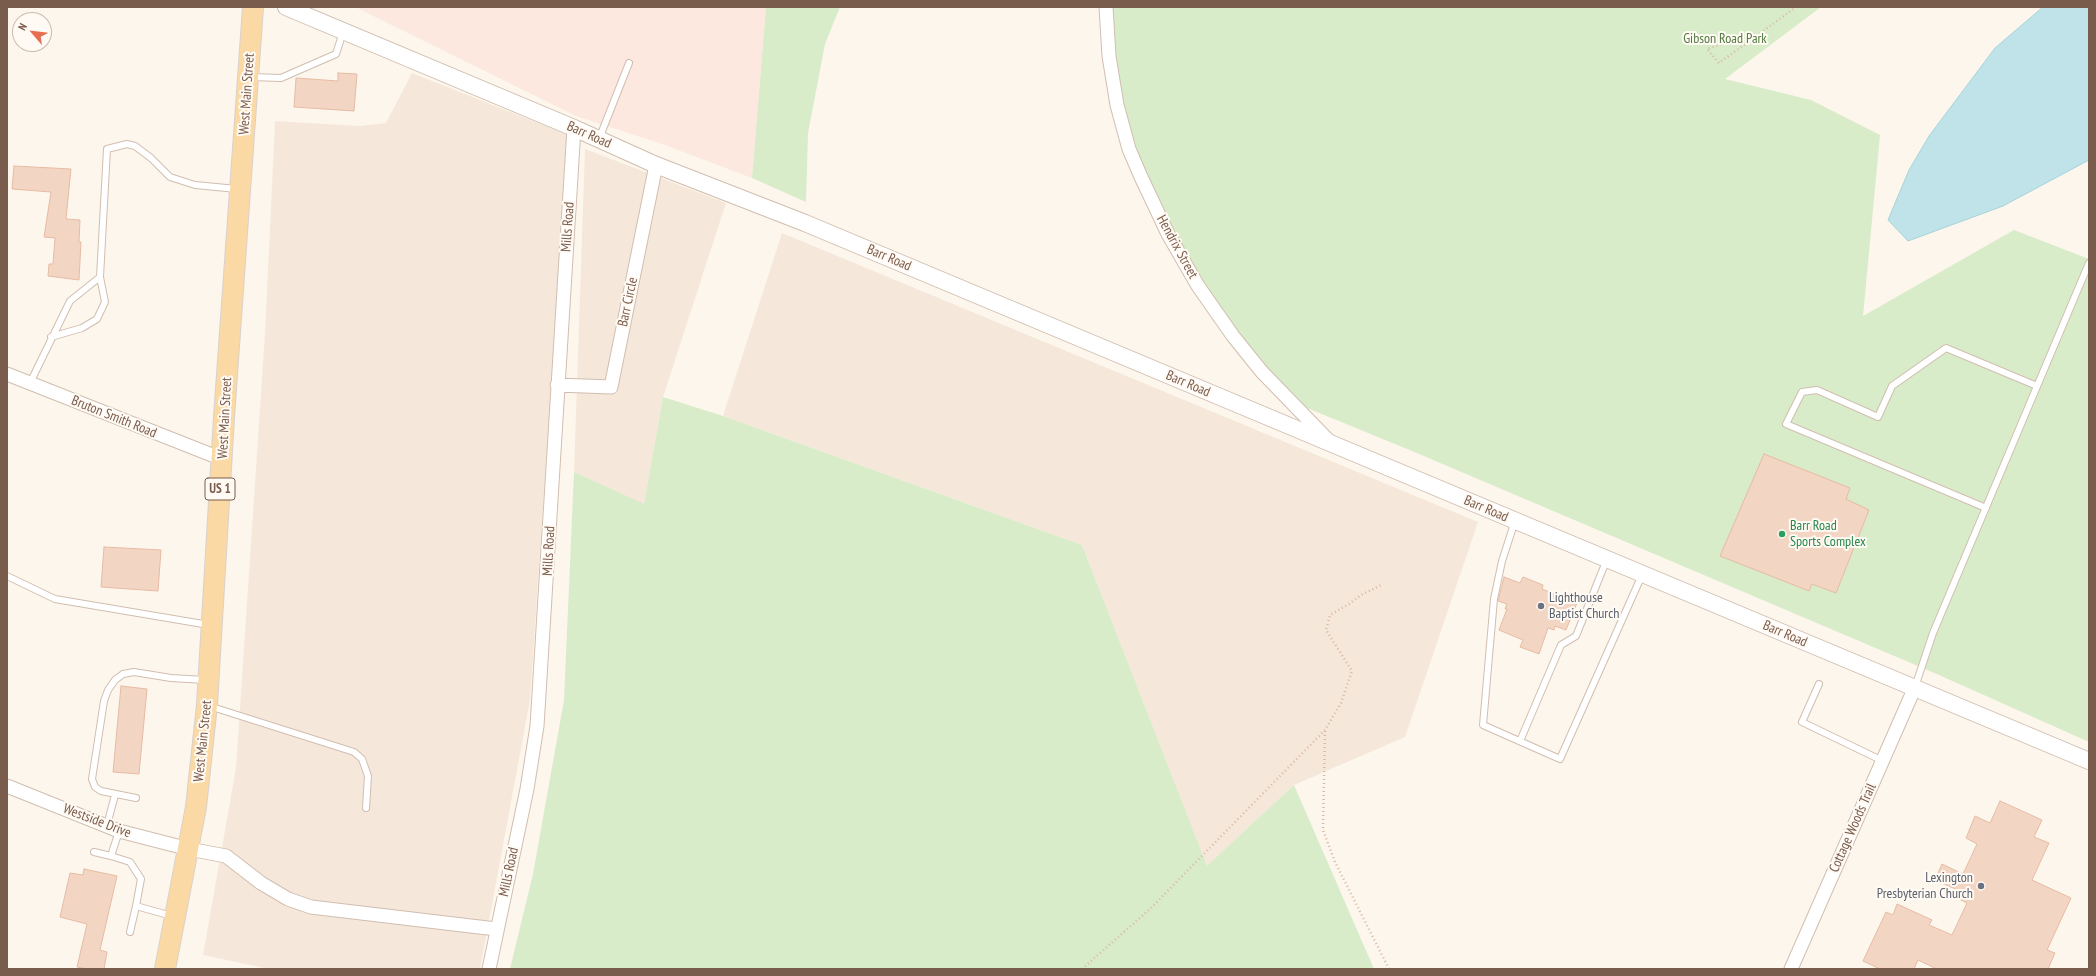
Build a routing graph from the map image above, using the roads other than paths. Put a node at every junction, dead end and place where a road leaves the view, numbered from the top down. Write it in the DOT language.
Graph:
graph roads {
  1 [pos="253,7"];
  2 [pos="286,7"];
  3 [pos="1106,7"];
  4 [pos="344,31"];
  5 [pos="629,63"];
  6 [pos="248,77"];
  7 [pos="574,128"];
  8 [pos="599,139"];
  9 [pos="656,165"];
  10 [pos="240,190"];
  11 [pos="2089,263"];
  12 [pos="100,277"];
  13 [pos="51,337"];
  14 [pos="7,374"];
  15 [pos="30,383"];
  16 [pos="557,385"];
  17 [pos="2037,386"];
  18 [pos="1333,445"];
  19 [pos="222,459"];
  20 [pos="1986,508"];
  21 [pos="1515,521"];
  22 [pos="1607,559"];
  23 [pos="1642,574"];
  24 [pos="7,576"];
  25 [pos="213,626"];
  26 [pos="209,680"];
  27 [pos="1819,684"];
  28 [pos="1915,687"];
  29 [pos="207,705"];
  30 [pos="1520,741"];
  31 [pos="1883,760"];
  32 [pos="2089,761"];
  33 [pos="7,786"];
  34 [pos="116,795"];
  35 [pos="136,798"];
  36 [pos="366,808"];
  37 [pos="107,825"];
  38 [pos="119,830"];
  39 [pos="189,849"];
  40 [pos="94,852"];
  41 [pos="111,856"];
  42 [pos="136,906"];
  43 [pos="176,916"];
  44 [pos="496,929"];
  45 [pos="130,932"];
  46 [pos="166,969"];
  47 [pos="489,969"];
  48 [pos="1791,969"];
  1 -- 6 [label="main road, West Main Street / US 1"];
  2 -- 4 [label="street, Barr Road"];
  3 -- 18 [label="street, Hendrix Street"];
  4 -- 6 [label="lane"];
  4 -- 7 [label="street, Barr Road"];
  5 -- 8 [label="lane"];
  6 -- 10 [label="main road, West Main Street / US 1"];
  7 -- 8 [label="street, Barr Road"];
  7 -- 16 [label="street, Mills Road"];
  8 -- 9 [label="street, Barr Road"];
  9 -- 16 [label="street, Barr Circle"];
  9 -- 18 [label="street, Barr Road"];
  10 -- 12 [label="lane"];
  10 -- 19 [label="main road, West Main Street / US 1"];
  11 -- 17 [label="lane"];
  12 -- 13 [label="lane"];
  12 -- 13 [label="lane"];
  13 -- 15 [label="lane"];
  14 -- 15 [label="street, Bruton Smith Road"];
  15 -- 19 [label="street, Bruton Smith Road"];
  16 -- 44 [label="street, Mills Road"];
  17 -- 20 [label="lane"];
  17 -- 20 [label="lane"];
  18 -- 21 [label="street, Barr Road"];
  19 -- 25 [label="main road, West Main Street / US 1"];
  20 -- 28 [label="lane"];
  21 -- 22 [label="street, Barr Road"];
  21 -- 30 [label="lane"];
  22 -- 23 [label="street, Barr Road"];
  22 -- 30 [label="lane"];
  23 -- 28 [label="street, Barr Road"];
  23 -- 30 [label="lane"];
  24 -- 25 [label="lane"];
  25 -- 26 [label="main road, West Main Street / US 1"];
  26 -- 29 [label="main road, West Main Street / US 1"];
  26 -- 34 [label="lane"];
  27 -- 31 [label="lane"];
  28 -- 31 [label="street, Cottage Woods Trail"];
  28 -- 32 [label="street, Barr Road"];
  29 -- 36 [label="lane"];
  29 -- 39 [label="main road, West Main Street / US 1"];
  31 -- 48 [label="street, Cottage Woods Trail"];
  33 -- 37 [label="street, Westside Drive"];
  34 -- 35 [label="lane"];
  34 -- 37 [label="lane"];
  37 -- 38 [label="street, Westside Drive"];
  38 -- 39 [label="street, Westside Drive"];
  38 -- 41 [label="lane"];
  39 -- 43 [label="main road, West Main Street / US 1"];
  39 -- 44 [label="street, Westside Drive"];
  40 -- 41 [label="lane"];
  41 -- 42 [label="lane"];
  42 -- 43 [label="lane"];
  42 -- 45 [label="lane"];
  43 -- 46 [label="main road, West Main Street / US 1"];
  44 -- 47 [label="street, Mills Road"];
}
